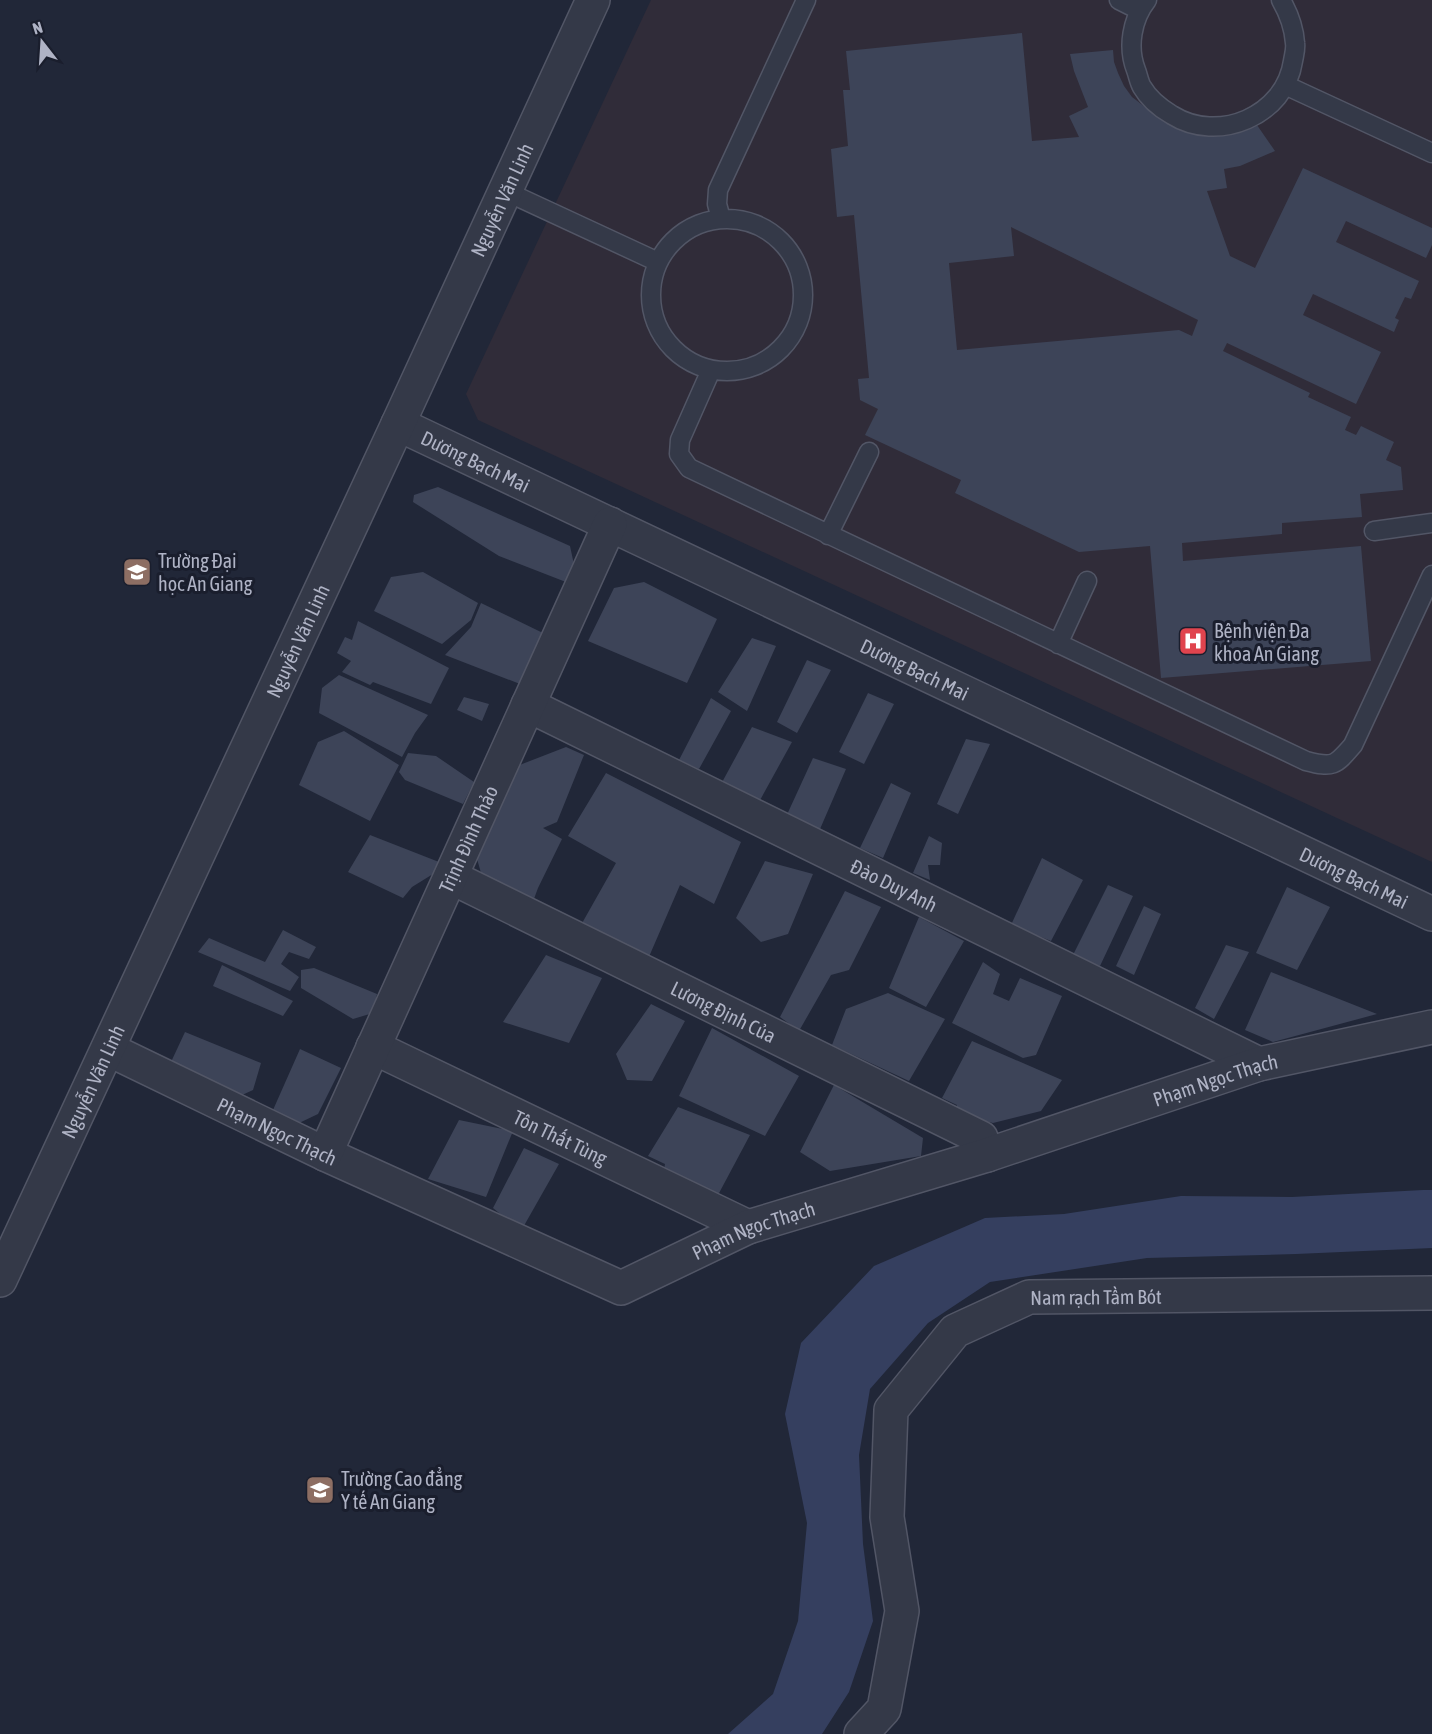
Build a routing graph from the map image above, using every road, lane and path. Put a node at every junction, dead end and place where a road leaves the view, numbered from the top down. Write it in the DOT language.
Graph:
graph roads {
  1 [pos="593,0"];
  2 [pos="806,0"];
  3 [pos="1119,0"];
  4 [pos="1281,0"];
  5 [pos="1143,5"];
  6 [pos="1285,85"];
  7 [pos="1432,153"];
  8 [pos="505,191"];
  9 [pos="721,219"];
  10 [pos="658,262"];
  11 [pos="711,369"];
  12 [pos="398,424"];
  13 [pos="869,452"];
  14 [pos="1432,523"];
  15 [pos="610,524"];
  16 [pos="1374,531"];
  17 [pos="828,535"];
  18 [pos="1432,575"];
  19 [pos="1088,581"];
  20 [pos="1058,644"];
  21 [pos="528,705"];
  22 [pos="451,877"];
  23 [pos="1432,914"];
  24 [pos="1432,1027"];
  25 [pos="373,1047"];
  26 [pos="108,1049"];
  27 [pos="1259,1064"];
  28 [pos="325,1154"];
  29 [pos="987,1155"];
  30 [pos="748,1227"];
  31 [pos="0,1280"];
  32 [pos="1432,1293"];
  33 [pos="861,1734"];
  1 -- 8 [label="street, Nguyễn Văn Linh"];
  2 -- 9 [label="lane"];
  3 -- 5 [label="lane"];
  4 -- 6 [label="lane"];
  5 -- 6 [label="lane"];
  6 -- 7 [label="lane"];
  8 -- 10 [label="lane"];
  8 -- 12 [label="street, Nguyễn Văn Linh"];
  9 -- 10 [label="lane"];
  9 -- 11 [label="lane"];
  10 -- 11 [label="lane"];
  11 -- 17 [label="lane"];
  12 -- 15 [label="street, Dương Bạch Mai"];
  12 -- 26 [label="street, Nguyễn Văn Linh"];
  13 -- 17 [label="lane"];
  14 -- 16 [label="lane"];
  15 -- 21 [label="street, Trịnh Đình Thảo"];
  15 -- 23 [label="street, Dương Bạch Mai"];
  17 -- 20 [label="lane"];
  18 -- 20 [label="lane"];
  19 -- 20 [label="lane"];
  21 -- 22 [label="street, Trịnh Đình Thảo"];
  21 -- 27 [label="street, Đào Duy Anh"];
  22 -- 25 [label="street, Trịnh Đình Thảo"];
  22 -- 29 [label="street, Lương Định Của"];
  24 -- 27 [label="street, Phạm Ngọc Thạch"];
  25 -- 28 [label="street, Trịnh Đình Thảo"];
  25 -- 30 [label="street, Tôn Thất Tùng"];
  26 -- 28 [label="street, Phạm Ngọc Thạch"];
  26 -- 31 [label="street, Nguyễn Văn Linh"];
  27 -- 29 [label="street, Phạm Ngọc Thạch"];
  28 -- 30 [label="street, Phạm Ngọc Thạch"];
  29 -- 30 [label="street, Phạm Ngọc Thạch"];
  32 -- 33 [label="street, Nam rạch Tầm Bót"];
}
